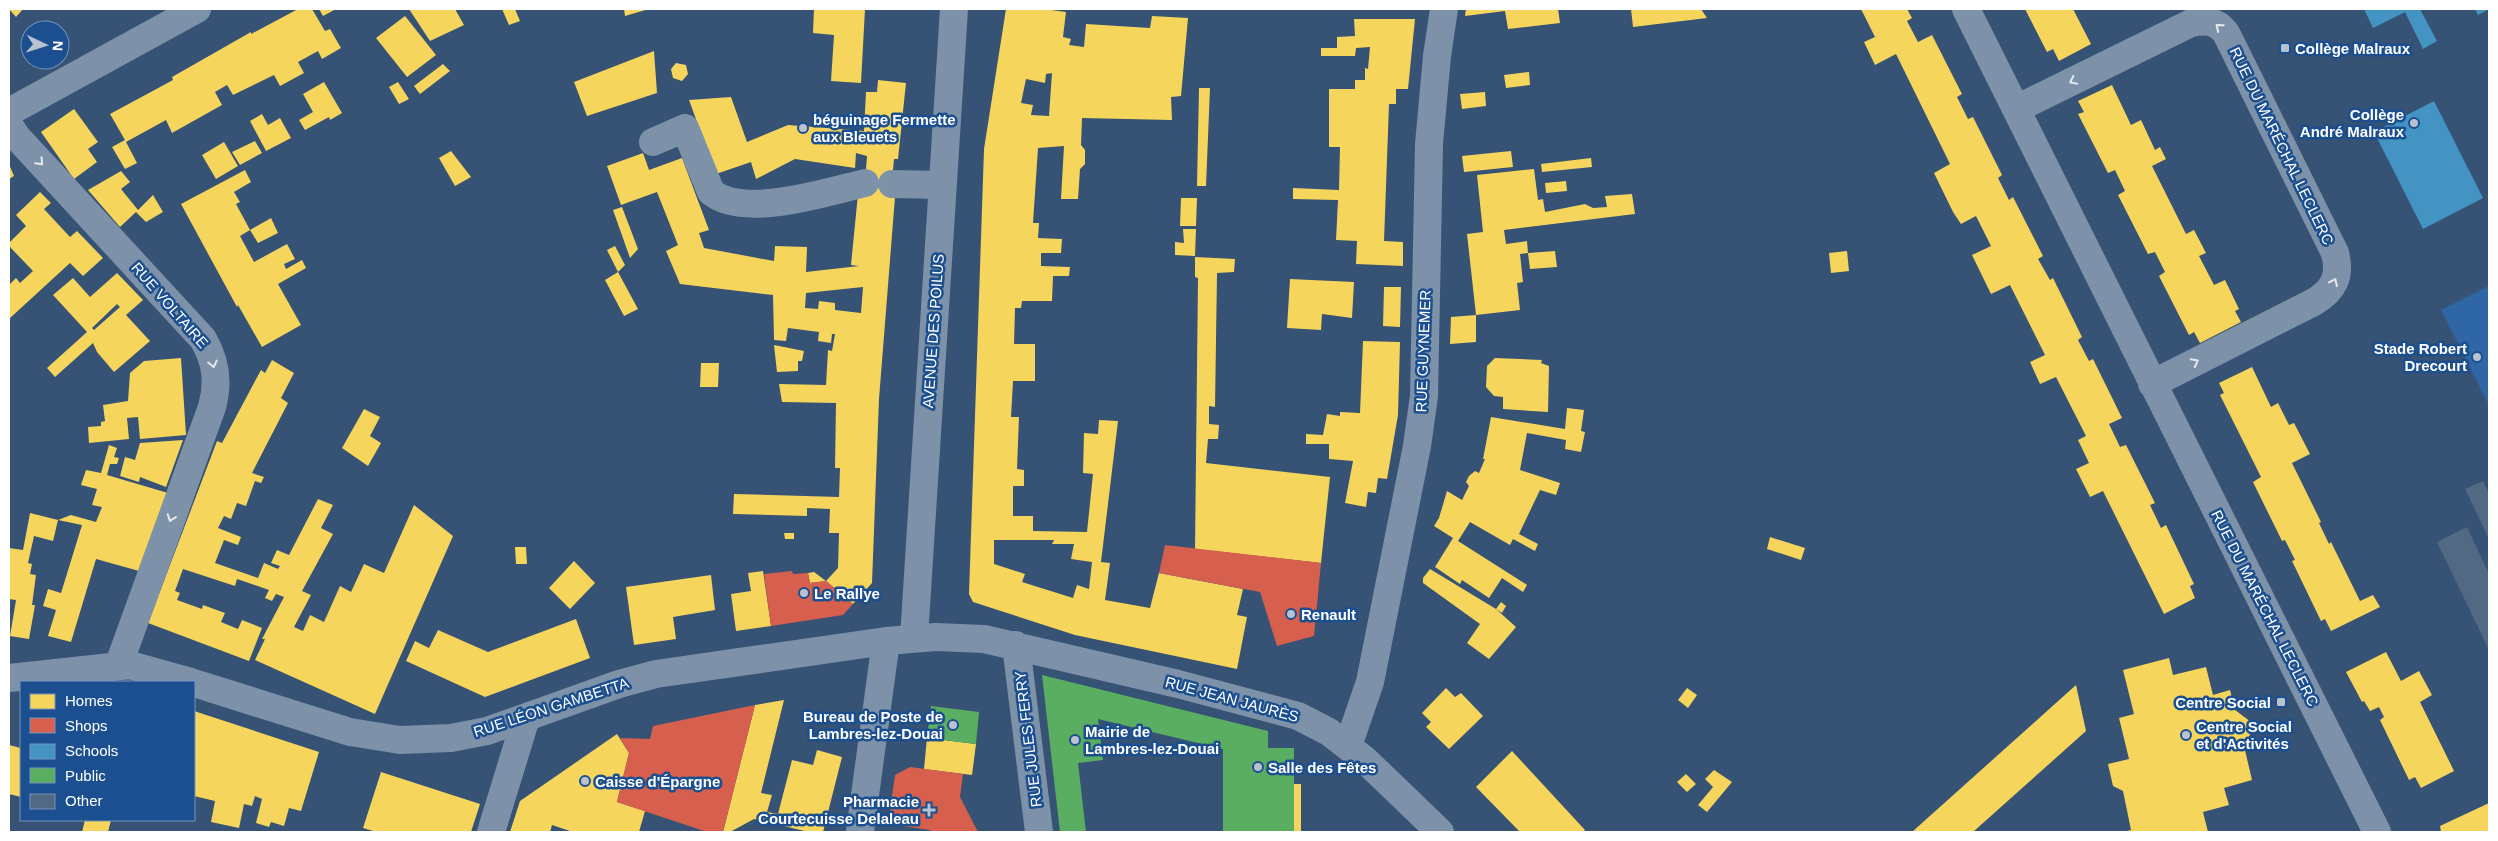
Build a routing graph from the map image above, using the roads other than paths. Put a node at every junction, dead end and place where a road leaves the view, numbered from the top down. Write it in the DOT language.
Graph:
graph roads {
  1 [pos="197,9"];
  2 [pos="1444,9"];
  3 [pos="1966,9"];
  4 [pos="952,14"];
  5 [pos="2016,109"];
  6 [pos="9,112"];
  7 [pos="9,125"];
  8 [pos="653,142"];
  9 [pos="865,183"];
  10 [pos="892,184"];
  11 [pos="942,186"];
  12 [pos="2152,384"];
  13 [pos="914,638"];
  14 [pos="886,641"];
  15 [pos="1016,645"];
  16 [pos="119,664"];
  17 [pos="9,678"];
  18 [pos="186,681"];
  19 [pos="195,684"];
  20 [pos="526,718"];
  21 [pos="1348,746"];
  22 [pos="490,832"];
  23 [pos="860,832"];
  24 [pos="1039,832"];
  25 [pos="1440,832"];
  26 [pos="2377,832"];
  1 -- 6 [label="street"];
  2 -- 21 [label="street, RUE GUYNEMER"];
  3 -- 5 [label="street, RUE DU MARÉCHAL LECLERC"];
  4 -- 11 [label="street, AVENUE DES POILUS"];
  5 -- 12 [label="street, RUE DU MARÉCHAL LECLERC"];
  12 -- 5 [label="street, RUE DU MARÉCHAL LECLERC, one-way"];
  7 -- 16 [label="street, RUE VOLTAIRE, one-way"];
  8 -- 9 [label="street"];
  10 -- 11 [label="street"];
  11 -- 13 [label="street, AVENUE DES POILUS"];
  12 -- 26 [label="street, RUE DU MARÉCHAL LECLERC"];
  13 -- 14 [label="street, RUE LÉON GAMBETTA"];
  13 -- 15 [label="street, RUE JEAN JAURÈS"];
  14 -- 20 [label="street, RUE LÉON GAMBETTA"];
  14 -- 23 [label="street"];
  15 -- 21 [label="street, RUE JEAN JAURÈS"];
  15 -- 24 [label="street, RUE JULES FERRY"];
  16 -- 17 [label="street, RUE LÉON GAMBETTA"];
  16 -- 18 [label="street, RUE LÉON GAMBETTA"];
  19 -- 20 [label="street, RUE LÉON GAMBETTA"];
  20 -- 22 [label="street"];
  21 -- 25 [label="street, RUE JEAN JAURÈS"];
}
